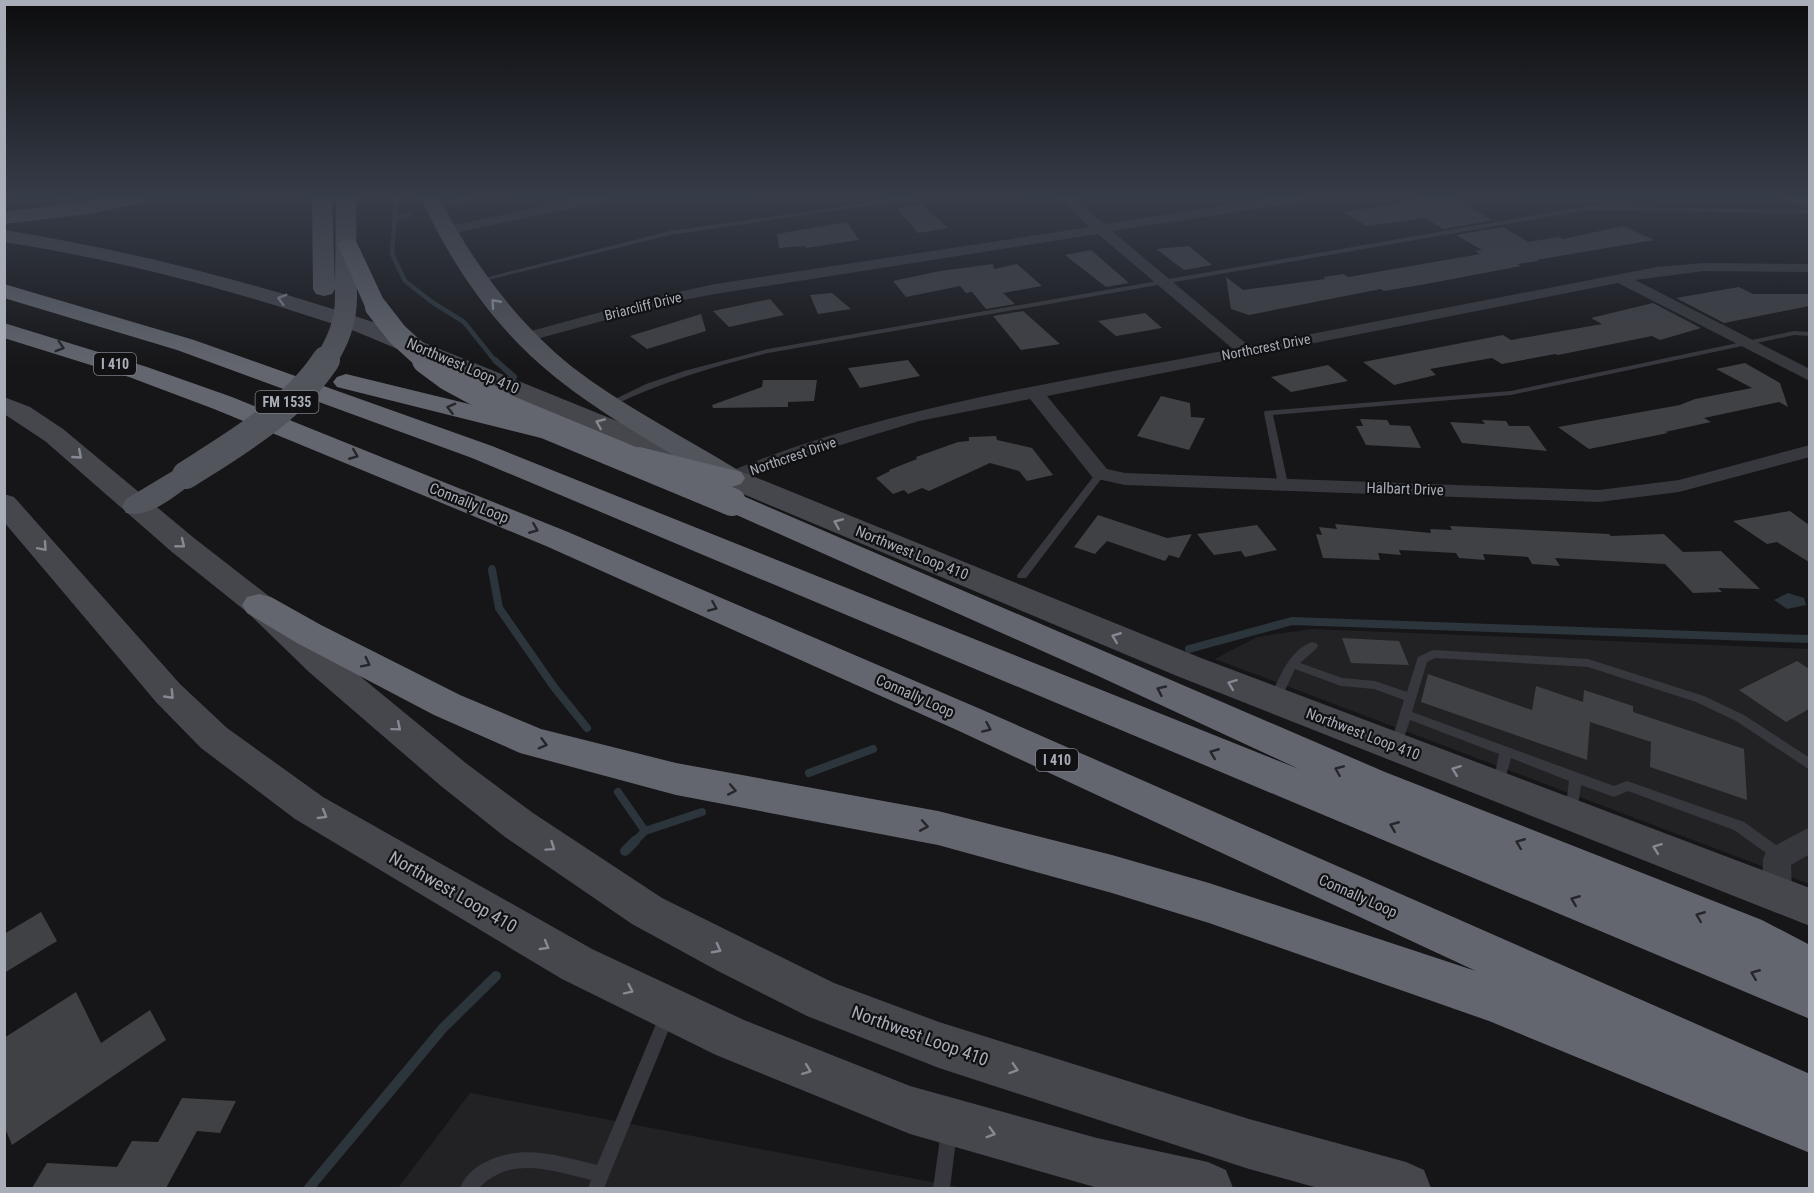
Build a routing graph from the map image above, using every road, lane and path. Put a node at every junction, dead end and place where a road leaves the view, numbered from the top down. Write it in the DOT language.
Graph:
graph roads {
  1 [pos="103,255"];
  2 [pos="132,255"];
  3 [pos="330,255"];
  4 [pos="345,255"];
  5 [pos="352,255"];
  6 [pos="460,255"];
  7 [pos="582,255"];
  8 [pos="935,255"];
  9 [pos="1131,255"];
  10 [pos="1320,255"];
  11 [pos="168,267"];
  12 [pos="1809,268"];
  13 [pos="1620,278"];
  14 [pos="476,281"];
  15 [pos="1164,282"];
  16 [pos="9,292"];
  17 [pos="335,293"];
  18 [pos="4,330"];
  19 [pos="1809,334"];
  20 [pos="153,335"];
  21 [pos="526,337"];
  22 [pos="1747,343"];
  23 [pos="1245,351"];
  24 [pos="1809,376"];
  25 [pos="1035,393"];
  26 [pos="4,404"];
  27 [pos="609,404"];
  28 [pos="583,441"];
  29 [pos="1809,451"];
  30 [pos="1100,474"];
  31 [pos="1283,484"];
  32 [pos="731,490"];
  33 [pos="130,500"];
  34 [pos="4,503"];
  35 [pos="1022,576"];
  36 [pos="259,605"];
  37 [pos="1312,646"];
  38 [pos="1292,664"];
  39 [pos="1411,698"];
  40 [pos="1275,700"];
  41 [pos="1401,730"];
  42 [pos="1809,765"];
  43 [pos="1502,769"];
  44 [pos="1576,778"];
  45 [pos="1571,814"];
  46 [pos="1809,839"];
  47 [pos="1781,856"];
  48 [pos="1793,900"];
  49 [pos="1809,969"];
  50 [pos="1809,996"];
  51 [pos="669,1009"];
  52 [pos="1809,1100"];
  53 [pos="951,1121"];
  54 [pos="1809,1126"];
  55 [pos="598,1181"];
  56 [pos="468,1188"];
  57 [pos="941,1188"];
  58 [pos="1208,1188"];
  59 [pos="1406,1188"];
  1 -- 11 [label="main road, Northwest Loop 410"];
  2 -- 11 [label="main road"];
  3 -- 17 [label="main road, FM 1535"];
  4 -- 17 [label="main road, FM 1535"];
  5 -- 28 [label="highway, bridge"];
  6 -- 14 [label="main road"];
  7 -- 14 [label="lane"];
  8 -- 21 [label="street, Briarcliff Drive"];
  9 -- 15 [label="street"];
  10 -- 15 [label="lane"];
  32 -- 11 [label="main road, Northwest Loop 410, one-way"];
  12 -- 13 [label="street, Northcrest Drive"];
  13 -- 22 [label="street"];
  13 -- 23 [label="street, Northcrest Drive"];
  21 -- 14 [label="main road, one-way"];
  15 -- 23 [label="street"];
  15 -- 27 [label="lane"];
  16 -- 20 [label="highway, I 410"];
  17 -- 33 [label="main road, FM 1535, bridge"];
  18 -- 52 [label="highway, Connally Loop / I 410, one-way"];
  19 -- 22 [label="lane"];
  28 -- 20 [label="highway, one-way"];
  50 -- 20 [label="highway, I 410, one-way"];
  21 -- 27 [label="main road"];
  22 -- 24 [label="street"];
  22 -- 31 [label="lane"];
  23 -- 25 [label="street, Northcrest Drive"];
  25 -- 30 [label="street"];
  25 -- 32 [label="street, Northcrest Drive"];
  26 -- 33 [label="main road, Northwest Loop 410, one-way"];
  27 -- 32 [label="main road"];
  28 -- 32 [label="highway, bridge"];
  29 -- 31 [label="street, Halbart Drive"];
  30 -- 31 [label="street, Halbart Drive"];
  30 -- 35 [label="lane"];
  40 -- 32 [label="main road, Northwest Loop 410, one-way"];
  49 -- 32 [label="highway, one-way"];
  33 -- 36 [label="main road, Northwest Loop 410, one-way"];
  34 -- 51 [label="main road, Northwest Loop 410, one-way"];
  36 -- 54 [label="highway, one-way"];
  36 -- 59 [label="main road, Northwest Loop 410, one-way"];
  37 -- 38 [label="lane"];
  38 -- 39 [label="lane"];
  38 -- 40 [label="lane"];
  39 -- 41 [label="lane"];
  39 -- 42 [label="lane"];
  40 -- 41 [label="main road, Northwest Loop 410"];
  41 -- 43 [label="main road, Northwest Loop 410"];
  43 -- 44 [label="lane"];
  43 -- 45 [label="main road, Northwest Loop 410"];
  44 -- 45 [label="lane"];
  44 -- 47 [label="lane"];
  48 -- 45 [label="main road, Northwest Loop 410, one-way"];
  46 -- 47 [label="street"];
  47 -- 48 [label="street"];
  51 -- 53 [label="main road, Northwest Loop 410, one-way"];
  51 -- 55 [label="lane"];
  53 -- 57 [label="lane"];
  53 -- 58 [label="main road, Northwest Loop 410, one-way"];
  55 -- 56 [label="lane"];
}
